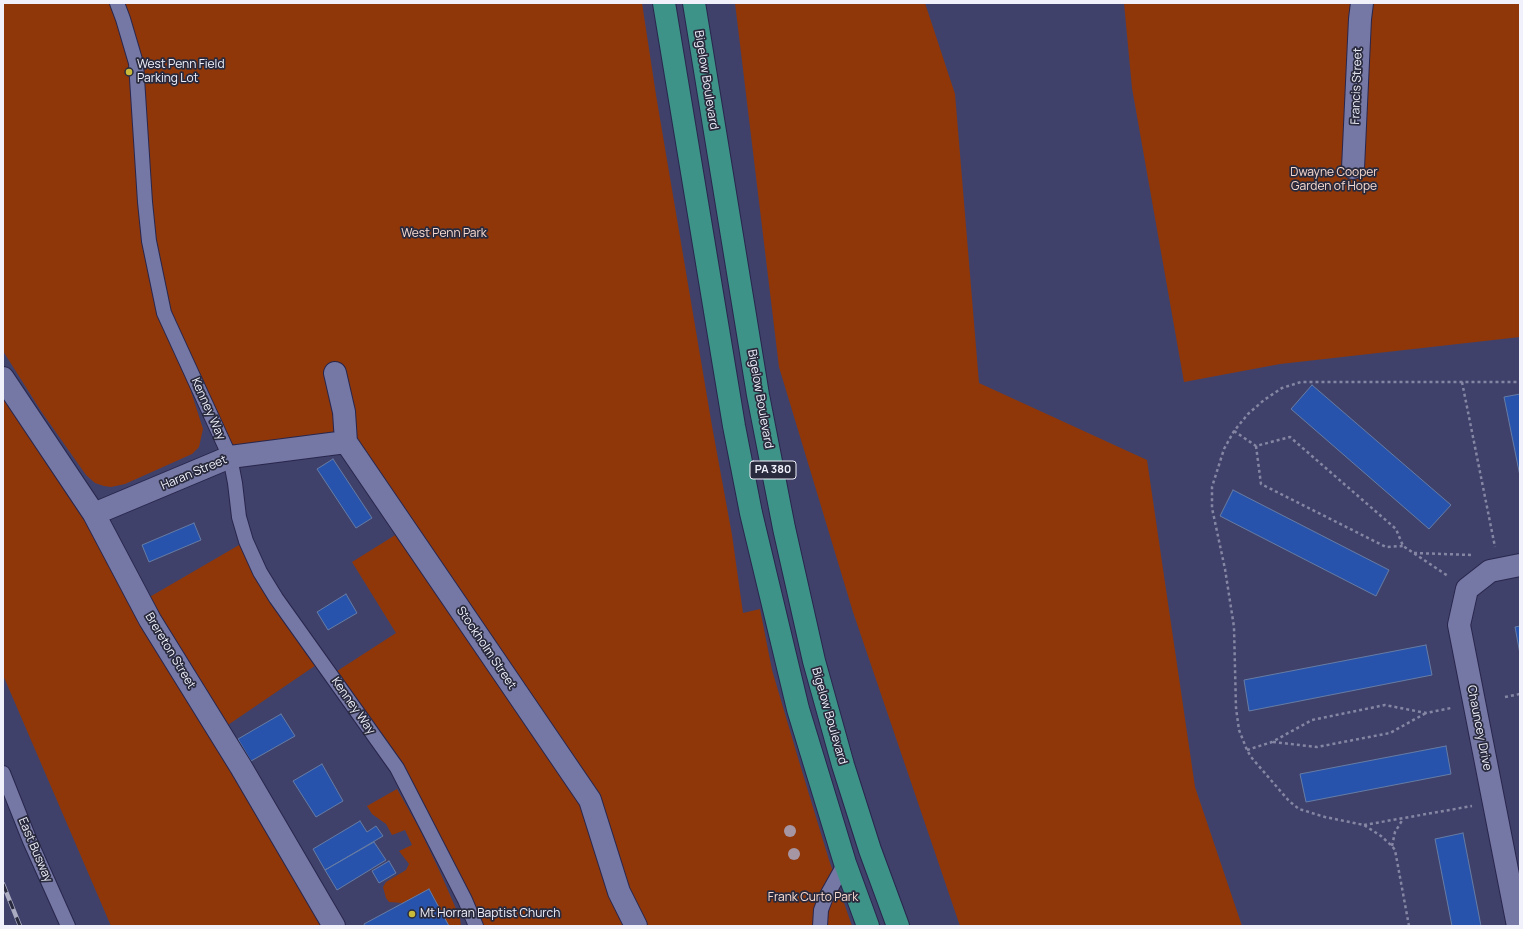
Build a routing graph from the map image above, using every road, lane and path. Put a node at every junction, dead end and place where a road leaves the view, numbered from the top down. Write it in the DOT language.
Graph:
graph roads {
  1 [pos="117,3"];
  2 [pos="664,3"];
  3 [pos="694,3"];
  4 [pos="1362,3"];
  5 [pos="1353,168"];
  6 [pos="335,373"];
  7 [pos="3,378"];
  8 [pos="1462,382"];
  9 [pos="1520,382"];
  10 [pos="1234,431"];
  11 [pos="346,442"];
  12 [pos="1256,446"];
  13 [pos="230,457"];
  14 [pos="94,514"];
  15 [pos="1403,546"];
  16 [pos="1495,548"];
  17 [pos="1413,552"];
  18 [pos="1478,559"];
  19 [pos="1520,565"];
  20 [pos="1454,580"];
  21 [pos="1520,694"];
  22 [pos="1505,696"];
  23 [pos="1454,707"];
  24 [pos="1426,713"];
  25 [pos="1272,742"];
  26 [pos="1247,750"];
  27 [pos="3,773"];
  28 [pos="1473,806"];
  29 [pos="1402,819"];
  30 [pos="1364,825"];
  31 [pos="1392,846"];
  32 [pos="845,863"];
  33 [pos="68,926"];
  34 [pos="334,926"];
  35 [pos="476,926"];
  36 [pos="636,926"];
  37 [pos="820,926"];
  38 [pos="868,926"];
  39 [pos="898,926"];
  40 [pos="1409,926"];
  41 [pos="1518,926"];
  1 -- 13 [label="lane, Kenney Way"];
  2 -- 32 [label="main road, PA 380"];
  3 -- 39 [label="main road, Bigelow Boulevard / PA 380"];
  4 -- 5 [label="street, Francis Street"];
  6 -- 11 [label="street"];
  7 -- 14 [label="street, Brereton Street"];
  8 -- 9 [label="path"];
  8 -- 10 [label="path"];
  8 -- 16 [label="path"];
  10 -- 12 [label="path"];
  10 -- 26 [label="path"];
  11 -- 13 [label="street, Haran Street"];
  11 -- 36 [label="street, Stockholm Street"];
  12 -- 15 [label="path"];
  12 -- 15 [label="path"];
  13 -- 14 [label="street, Haran Street"];
  13 -- 35 [label="lane, Kenney Way"];
  14 -- 34 [label="street, Brereton Street"];
  15 -- 17 [label="path"];
  17 -- 18 [label="path"];
  17 -- 20 [label="path"];
  19 -- 41 [label="street, Chauncey Drive"];
  21 -- 22 [label="path"];
  23 -- 24 [label="path"];
  24 -- 25 [label="path"];
  24 -- 25 [label="path"];
  25 -- 26 [label="path"];
  26 -- 30 [label="path"];
  27 -- 33 [label="lane, East Busway"];
  28 -- 29 [label="path"];
  29 -- 30 [label="path"];
  29 -- 31 [label="path"];
  30 -- 31 [label="path"];
  31 -- 40 [label="path"];
  32 -- 37 [label="lane"];
  32 -- 38 [label="main road, PA 380"];
}
